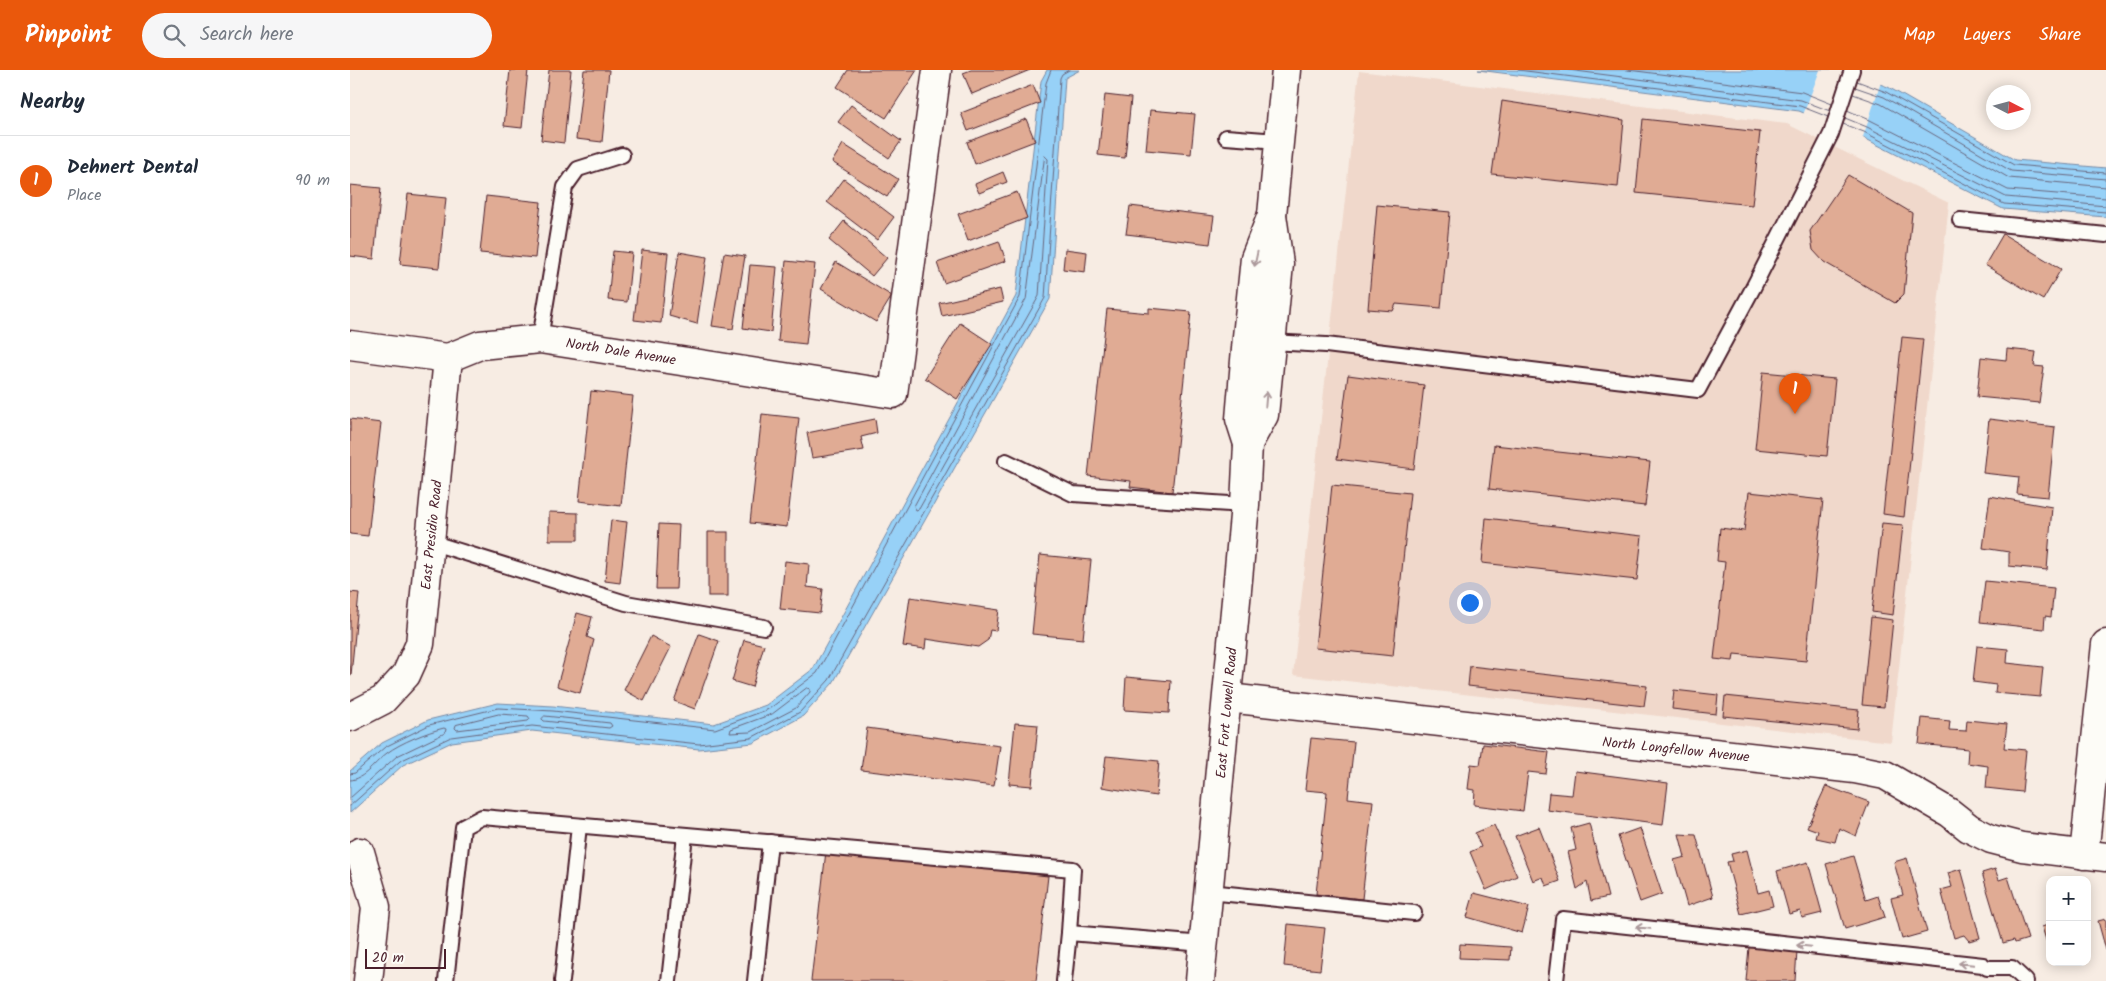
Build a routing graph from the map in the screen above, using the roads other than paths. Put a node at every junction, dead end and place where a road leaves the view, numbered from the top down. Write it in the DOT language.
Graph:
graph roads {
  1 [pos="937,70"];
  2 [pos="1286,70"];
  3 [pos="1852,70"];
  4 [pos="1226,137"];
  5 [pos="1279,141"];
  6 [pos="622,155"];
  7 [pos="1272,215"];
  8 [pos="1960,220"];
  9 [pos="2106,235"];
  10 [pos="540,339"];
  11 [pos="1271,342"];
  12 [pos="350,345"];
  13 [pos="448,358"];
  14 [pos="1248,444"];
  15 [pos="1006,461"];
  16 [pos="1245,505"];
  17 [pos="430,542"];
  18 [pos="764,627"];
  19 [pos="2106,644"];
  20 [pos="1228,698"];
  21 [pos="350,717"];
  22 [pos="579,826"];
  23 [pos="685,835"];
  24 [pos="770,842"];
  25 [pos="360,852"];
  26 [pos="2095,856"];
  27 [pos="1209,892"];
  28 [pos="1414,913"];
  29 [pos="1069,933"];
  30 [pos="1204,944"];
  31 [pos="368,981"];
  32 [pos="446,981"];
  33 [pos="562,981"];
  34 [pos="669,981"];
  35 [pos="755,981"];
  36 [pos="1064,981"];
  37 [pos="1200,981"];
  38 [pos="1556,981"];
  39 [pos="2026,981"];
  1 -- 10 [label="street, North Dale Avenue"];
  2 -- 5 [label="street, East Fort Lowell Road"];
  3 -- 11 [label="lane"];
  4 -- 5 [label="lane"];
  5 -- 7 [label="street, East Fort Lowell Road"];
  6 -- 10 [label="lane"];
  7 -- 11 [label="street, East Fort Lowell Road"];
  7 -- 14 [label="street, East Fort Lowell Road, one-way"];
  8 -- 9 [label="lane"];
  10 -- 13 [label="street, North Dale Avenue"];
  14 -- 11 [label="street, East Fort Lowell Road, one-way"];
  12 -- 13 [label="street, North Dale Avenue"];
  13 -- 17 [label="street, East Presidio Road"];
  14 -- 16 [label="street, East Fort Lowell Road"];
  15 -- 16 [label="lane"];
  16 -- 20 [label="street, East Fort Lowell Road"];
  17 -- 18 [label="lane"];
  17 -- 21 [label="street, East Presidio Road"];
  19 -- 26 [label="street"];
  20 -- 26 [label="street, North Longfellow Avenue"];
  20 -- 27 [label="street, East Fort Lowell Road"];
  22 -- 23 [label="lane"];
  22 -- 32 [label="lane"];
  22 -- 33 [label="lane"];
  23 -- 24 [label="lane"];
  23 -- 34 [label="lane"];
  24 -- 29 [label="lane"];
  24 -- 35 [label="lane"];
  25 -- 31 [label="street"];
  27 -- 28 [label="lane"];
  27 -- 30 [label="street, East Fort Lowell Road"];
  29 -- 30 [label="lane"];
  29 -- 36 [label="lane"];
  30 -- 37 [label="street, East Fort Lowell Road"];
  39 -- 38 [label="lane, one-way"];
}
